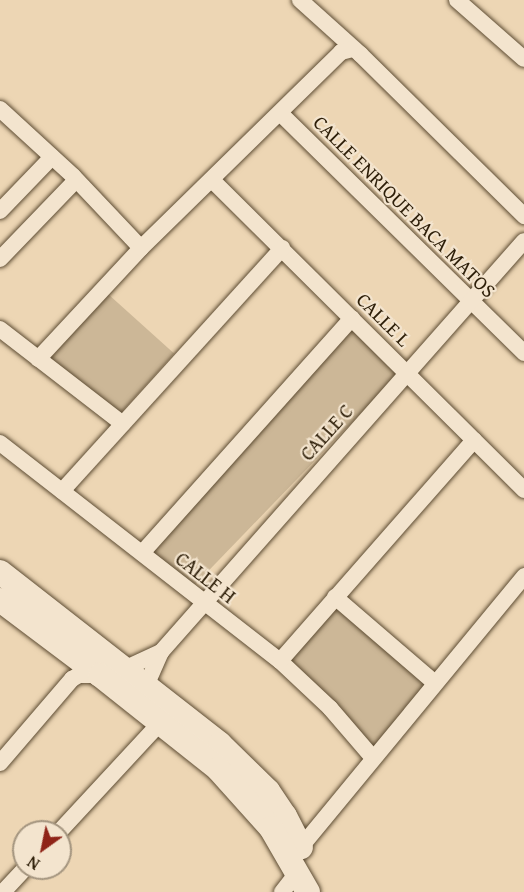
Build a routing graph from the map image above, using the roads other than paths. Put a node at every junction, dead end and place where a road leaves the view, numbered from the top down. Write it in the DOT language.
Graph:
graph roads {
  1 [pos="300,0"];
  2 [pos="457,0"];
  3 [pos="352,49"];
  4 [pos="524,59"];
  5 [pos="0,109"];
  6 [pos="281,114"];
  7 [pos="52,157"];
  8 [pos="212,180"];
  9 [pos="75,181"];
  10 [pos="0,211"];
  11 [pos="524,216"];
  12 [pos="524,241"];
  13 [pos="141,248"];
  14 [pos="282,248"];
  15 [pos="0,259"];
  16 [pos="472,302"];
  17 [pos="352,318"];
  18 [pos="0,329"];
  19 [pos="524,353"];
  20 [pos="38,359"];
  21 [pos="408,372"];
  22 [pos="123,424"];
  23 [pos="474,440"];
  24 [pos="0,443"];
  25 [pos="524,490"];
  26 [pos="62,491"];
  27 [pos="142,553"];
  28 [pos="0,572"];
  29 [pos="524,576"];
  30 [pos="335,597"];
  31 [pos="0,600"];
  32 [pos="204,602"];
  33 [pos="161,652"];
  34 [pos="280,661"];
  35 [pos="124,669"];
  36 [pos="100,675"];
  37 [pos="435,683"];
  38 [pos="142,695"];
  39 [pos="161,723"];
  40 [pos="373,758"];
  41 [pos="0,762"];
  42 [pos="70,820"];
  43 [pos="295,873"];
  44 [pos="14,880"];
  45 [pos="3,892"];
  1 -- 3 [label="street"];
  2 -- 4 [label="street"];
  3 -- 6 [label="street"];
  3 -- 11 [label="street"];
  5 -- 7 [label="street"];
  6 -- 8 [label="street"];
  6 -- 16 [label="street, CALLE ENRIQUE BACA MATOS"];
  7 -- 9 [label="street"];
  7 -- 10 [label="street"];
  8 -- 13 [label="street"];
  8 -- 14 [label="street, CALLE L"];
  9 -- 13 [label="street"];
  9 -- 15 [label="street"];
  12 -- 16 [label="street, CALLE C"];
  13 -- 20 [label="street"];
  14 -- 17 [label="street, CALLE L"];
  14 -- 22 [label="street"];
  16 -- 19 [label="street, CALLE ENRIQUE BACA MATOS"];
  16 -- 21 [label="street, CALLE C"];
  17 -- 21 [label="street, CALLE L"];
  17 -- 27 [label="street"];
  18 -- 20 [label="street"];
  20 -- 22 [label="street"];
  21 -- 23 [label="street, CALLE L"];
  21 -- 32 [label="street, CALLE C"];
  22 -- 26 [label="street"];
  23 -- 25 [label="street, CALLE L"];
  23 -- 30 [label="street"];
  24 -- 26 [label="street, CALLE H"];
  26 -- 27 [label="street, CALLE H"];
  27 -- 32 [label="street, CALLE H"];
  28 -- 35 [label="street"];
  29 -- 37 [label="street"];
  30 -- 34 [label="street"];
  30 -- 37 [label="street"];
  31 -- 36 [label="street"];
  32 -- 33 [label="street, CALLE C"];
  32 -- 34 [label="street, CALLE H"];
  33 -- 35 [label="street, CALLE C"];
  33 -- 38 [label="street, CALLE C"];
  34 -- 40 [label="street, CALLE H"];
  35 -- 36 [label="street, CALLE C"];
  35 -- 38 [label="street"];
  36 -- 38 [label="street"];
  36 -- 41 [label="street, CALLE C"];
  37 -- 40 [label="street"];
  38 -- 39 [label="street"];
  38 -- 43 [label="street"];
  39 -- 42 [label="street"];
  39 -- 43 [label="street"];
  40 -- 43 [label="street"];
  44 -- 45 [label="street"];
}
